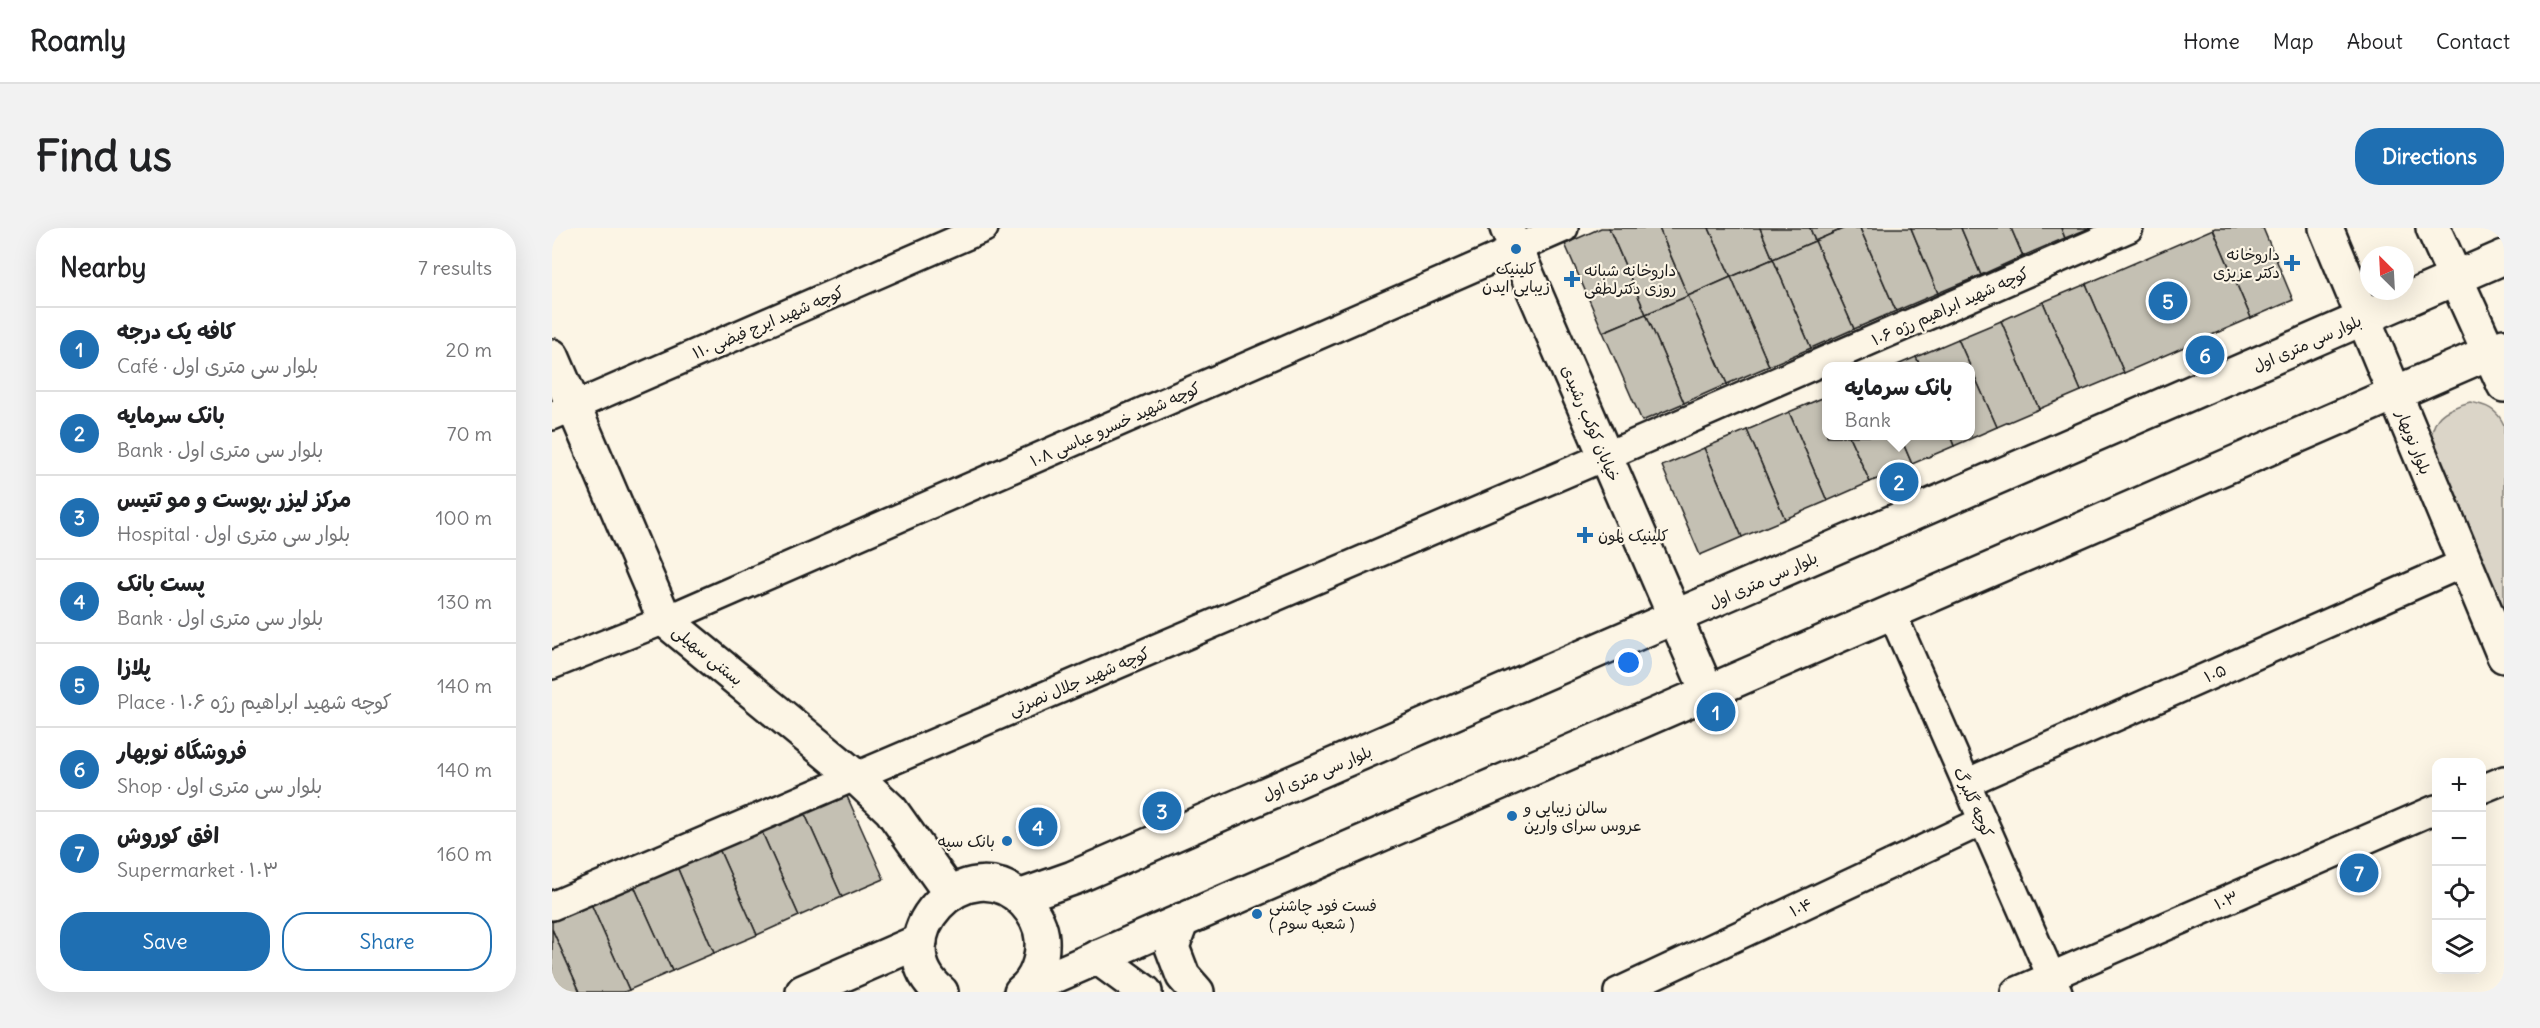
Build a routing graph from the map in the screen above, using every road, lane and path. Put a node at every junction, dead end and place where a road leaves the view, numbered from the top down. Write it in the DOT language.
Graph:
graph roads {
  1 [pos="984,228"];
  2 [pos="1564,228"];
  3 [pos="2129,228"];
  4 [pos="2326,228"];
  5 [pos="2433,228"];
  6 [pos="1512,238"];
  7 [pos="2504,257"];
  8 [pos="2455,278"];
  9 [pos="2363,318"];
  10 [pos="2496,349"];
  11 [pos="552,356"];
  12 [pos="2504,385"];
  13 [pos="2394,394"];
  14 [pos="562,411"];
  15 [pos="1606,456"];
  16 [pos="2464,563"];
  17 [pos="1891,611"];
  18 [pos="1676,617"];
  19 [pos="665,620"];
  20 [pos="2504,656"];
  21 [pos="552,664"];
  22 [pos="1707,691"];
  23 [pos="856,777"];
  24 [pos="2504,780"];
  25 [pos="1966,783"];
  26 [pos="2486,787"];
  27 [pos="2432,811"];
  28 [pos="1983,821"];
  29 [pos="950,893"];
  30 [pos="1019,897"];
  31 [pos="552,906"];
  32 [pos="1182,920"];
  33 [pos="920,941"];
  34 [pos="1097,957"];
  35 [pos="2055,984"];
  36 [pos="1023,990"];
  37 [pos="802,992"];
  38 [pos="941,992"];
  39 [pos="1145,992"];
  40 [pos="1197,992"];
  41 [pos="1618,992"];
  42 [pos="2015,992"];
  1 -- 14 [label="street, کوچه شهید ایرج فیضی ۱۱۰"];
  2 -- 6 [label="street, کوچه شهید خسرو عباسی ۱۰۸"];
  3 -- 15 [label="street, کوچه شهید ابراهیم رژه ۱۰۶"];
  4 -- 9 [label="main road, بلوار نوبهار"];
  5 -- 8 [label="main road"];
  6 -- 15 [label="main road, خیابان کوکب رشیدی"];
  6 -- 19 [label="street, کوچه شهید خسرو عباسی ۱۰۸"];
  7 -- 8 [label="main road, بلوار سی متری اول"];
  8 -- 9 [label="main road, بلوار سی متری اول"];
  8 -- 10 [label="main road"];
  9 -- 13 [label="main road, بلوار نوبهار"];
  9 -- 18 [label="main road, بلوار سی متری اول"];
  10 -- 12 [label="main road"];
  10 -- 13 [label="main road"];
  11 -- 14 [label="main road, بستنی سهیلی"];
  13 -- 16 [label="main road, بلوار نوبهار"];
  13 -- 17 [label="main road"];
  14 -- 19 [label="main road, بستنی سهیلی"];
  15 -- 18 [label="main road, خیابان کوکب رشیدی"];
  15 -- 23 [label="street, کوچه شهید جلال نصرتی"];
  16 -- 20 [label="main road, بلوار نوبهار"];
  16 -- 25 [label="street, ۱۰۵"];
  17 -- 22 [label="main road"];
  17 -- 25 [label="street, کوچه گلبرگ"];
  18 -- 22 [label="main road, خیابان کوکب رشیدی"];
  18 -- 30 [label="main road, بلوار سی متری اول"];
  19 -- 21 [label="street, کوچه شهید خسرو عباسی ۱۰۸"];
  19 -- 23 [label="main road, بستنی سهیلی"];
  22 -- 32 [label="main road"];
  23 -- 29 [label="main road, بستنی سهیلی"];
  23 -- 31 [label="street, کوچه شهید جلال نصرتی"];
  24 -- 26 [label="street"];
  25 -- 28 [label="street, کوچه گلبرگ"];
  27 -- 35 [label="street, ۱۰۳"];
  28 -- 35 [label="street, کوچه گلبرگ"];
  28 -- 41 [label="street, ۱۰۴"];
  29 -- 30 [label="main road"];
  29 -- 33 [label="main road"];
  30 -- 36 [label="main road"];
  32 -- 34 [label="main road"];
  32 -- 40 [label="main road"];
  33 -- 37 [label="main road"];
  33 -- 38 [label="main road"];
  34 -- 36 [label="main road"];
  34 -- 39 [label="main road"];
  35 -- 42 [label="street, ۱۰۳"];
}
